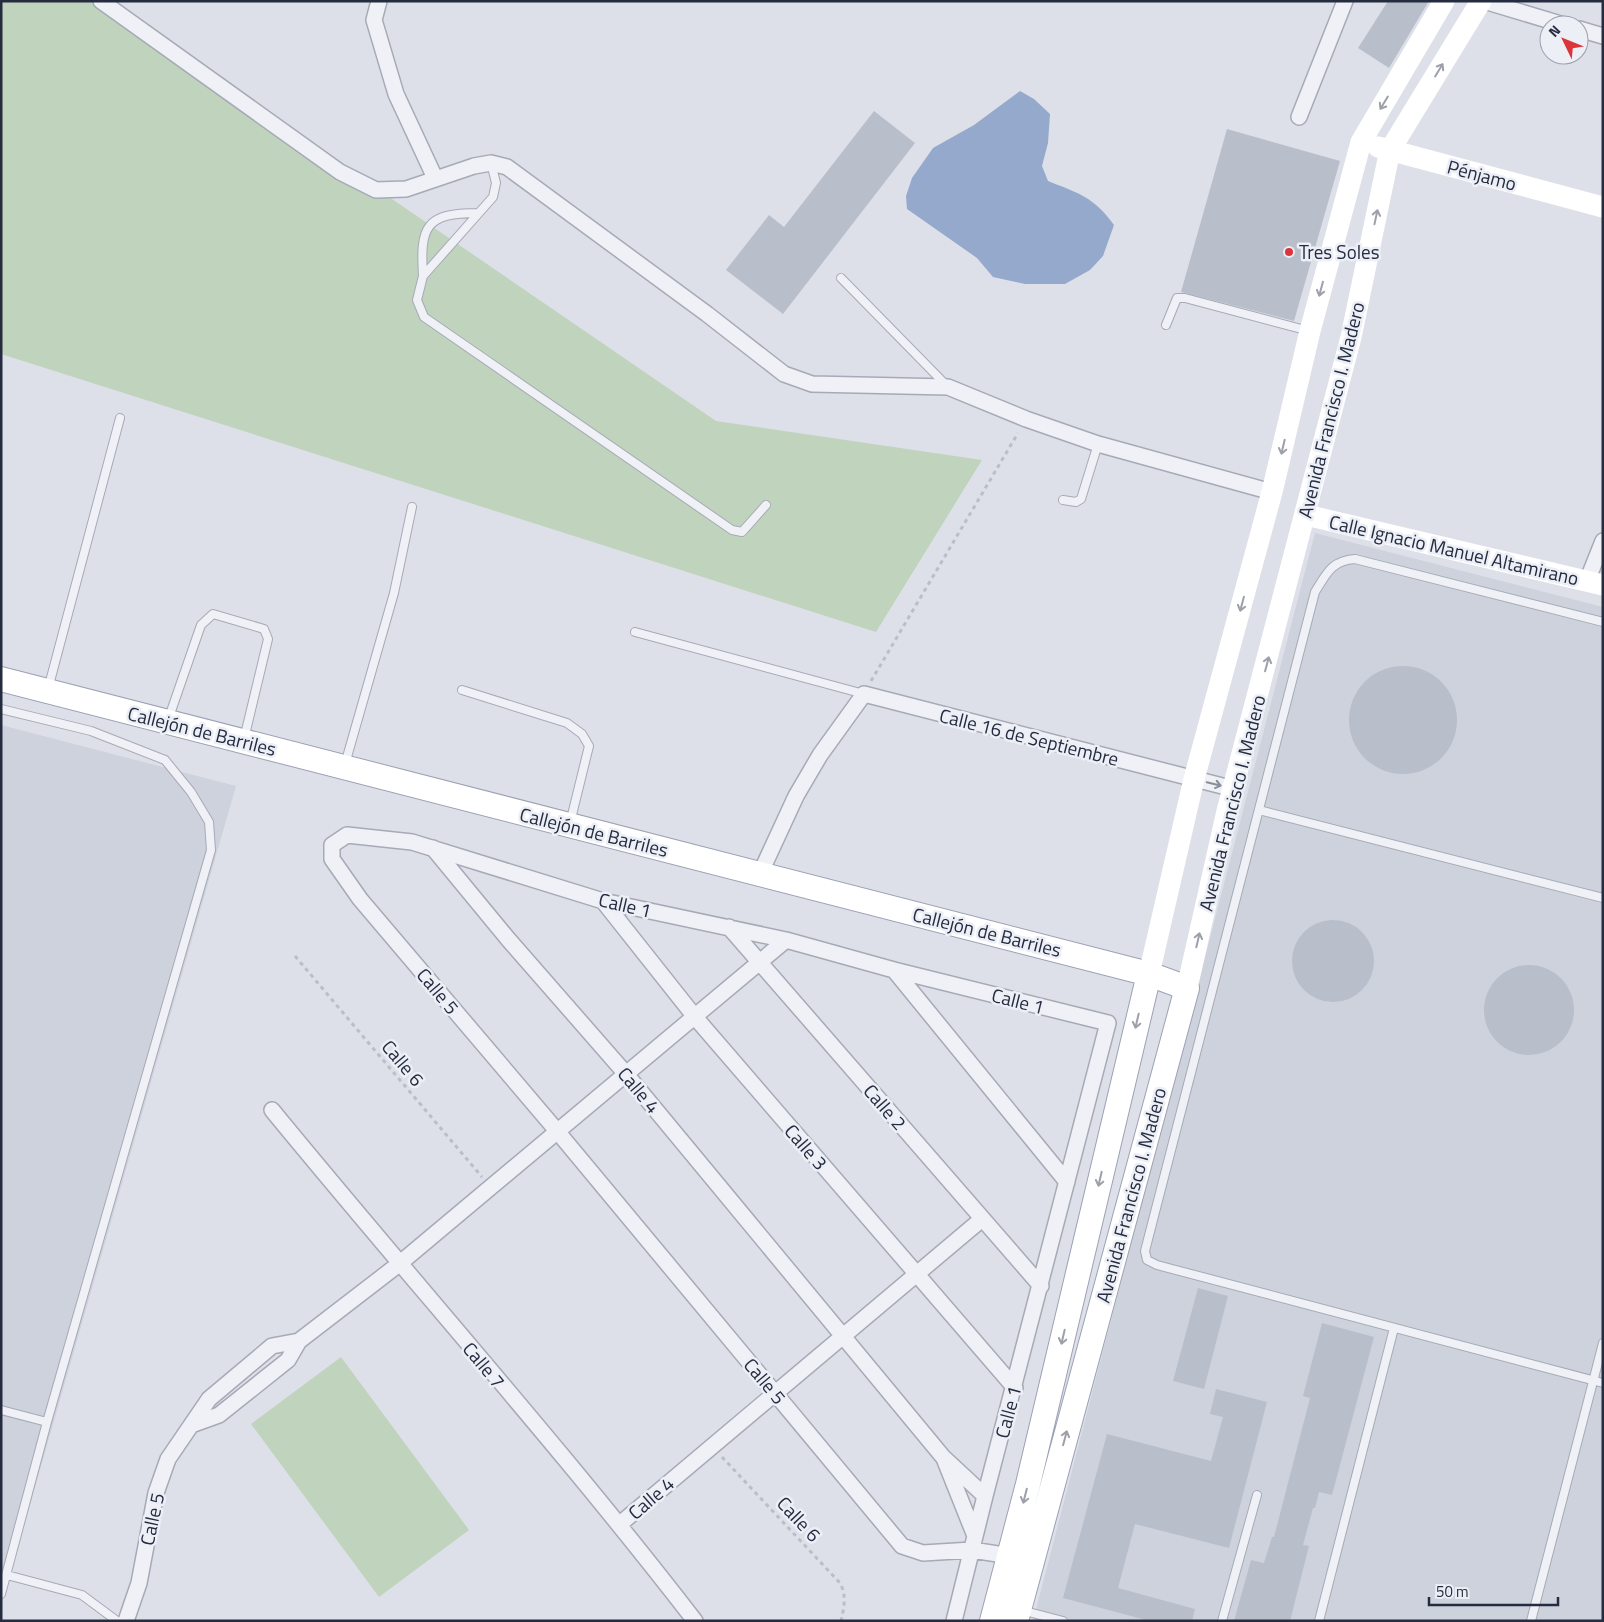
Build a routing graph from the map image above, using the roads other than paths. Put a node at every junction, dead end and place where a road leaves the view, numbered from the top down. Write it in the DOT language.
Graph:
graph roads {
  1 [pos="101,1"];
  2 [pos="379,1"];
  3 [pos="1345,1"];
  4 [pos="1444,1"];
  5 [pos="1483,1"];
  6 [pos="1539,18"];
  7 [pos="1589,32"];
  8 [pos="1603,36"];
  9 [pos="1299,117"];
  10 [pos="1361,142"];
  11 [pos="1390,150"];
  12 [pos="491,163"];
  13 [pos="435,178"];
  14 [pos="1603,207"];
  15 [pos="478,213"];
  16 [pos="423,276"];
  17 [pos="841,278"];
  18 [pos="1166,325"];
  19 [pos="1310,331"];
  20 [pos="948,387"];
  21 [pos="120,418"];
  22 [pos="1098,444"];
  23 [pos="1272,492"];
  24 [pos="1063,500"];
  25 [pos="766,505"];
  26 [pos="412,507"];
  27 [pos="1306,515"];
  28 [pos="1603,541"];
  29 [pos="1595,583"];
  30 [pos="1603,622"];
  31 [pos="635,632"];
  32 [pos="1,679"];
  33 [pos="462,690"];
  34 [pos="47,691"];
  35 [pos="864,694"];
  36 [pos="1,709"];
  37 [pos="167,722"];
  38 [pos="243,742"];
  39 [pos="345,768"];
  40 [pos="1194,779"];
  41 [pos="1234,789"];
  42 [pos="1259,810"];
  43 [pos="569,825"];
  44 [pos="332,845"];
  45 [pos="433,848"];
  46 [pos="760,874"];
  47 [pos="1603,898"];
  48 [pos="603,901"];
  49 [pos="729,928"];
  50 [pos="786,940"];
  51 [pos="760,963"];
  52 [pos="894,970"];
  53 [pos="1149,974"];
  54 [pos="1186,988"];
  55 [pos="695,1018"];
  56 [pos="626,1074"];
  57 [pos="272,1110"];
  58 [pos="557,1131"];
  59 [pos="1067,1182"];
  60 [pos="982,1219"];
  61 [pos="399,1264"];
  62 [pos="915,1275"];
  63 [pos="1041,1286"];
  64 [pos="1394,1328"];
  65 [pos="843,1335"];
  66 [pos="299,1341"];
  67 [pos="1603,1343"];
  68 [pos="1593,1380"];
  69 [pos="1603,1382"];
  70 [pos="1015,1388"];
  71 [pos="775,1392"];
  72 [pos="1,1410"];
  73 [pos="47,1422"];
  74 [pos="194,1424"];
  75 [pos="943,1457"];
  76 [pos="1257,1495"];
  77 [pos="985,1496"];
  78 [pos="620,1524"];
  79 [pos="974,1543"];
  80 [pos="1020,1558"];
  81 [pos="7,1575"];
  82 [pos="1,1594"];
  83 [pos="1007,1611"];
  84 [pos="117,1621"];
  85 [pos="126,1621"];
  86 [pos="695,1621"];
  87 [pos="954,1621"];
  88 [pos="1063,1621"];
  89 [pos="1222,1621"];
  90 [pos="1319,1621"];
  91 [pos="1531,1621"];
  1 -- 13 [label="street"];
  2 -- 13 [label="street"];
  3 -- 9 [label="street"];
  4 -- 10 [label="main road, Avenida Francisco I. Madero, one-way"];
  5 -- 6 [label="street"];
  11 -- 5 [label="main road, Avenida Francisco I. Madero, one-way"];
  7 -- 8 [label="street"];
  10 -- 11 [label="main road, Pénjamo"];
  10 -- 19 [label="main road, Avenida Francisco I. Madero, one-way"];
  11 -- 14 [label="main road, Pénjamo"];
  27 -- 11 [label="main road, Avenida Francisco I. Madero, one-way"];
  12 -- 13 [label="street"];
  12 -- 15 [label="lane"];
  12 -- 20 [label="street"];
  15 -- 16 [label="lane"];
  15 -- 16 [label="lane"];
  16 -- 25 [label="lane"];
  17 -- 20 [label="lane"];
  18 -- 19 [label="lane"];
  19 -- 23 [label="main road, Avenida Francisco I. Madero, one-way"];
  20 -- 22 [label="street"];
  21 -- 34 [label="lane"];
  22 -- 23 [label="street"];
  22 -- 24 [label="lane"];
  23 -- 40 [label="main road, Avenida Francisco I. Madero, one-way"];
  26 -- 39 [label="lane"];
  27 -- 29 [label="main road, Calle Ignacio Manuel Altamirano"];
  41 -- 27 [label="main road, Avenida Francisco I. Madero, one-way"];
  28 -- 29 [label="street"];
  30 -- 42 [label="lane"];
  31 -- 35 [label="lane"];
  32 -- 34 [label="main road, Callejón de Barriles"];
  33 -- 43 [label="lane"];
  34 -- 37 [label="main road, Callejón de Barriles"];
  35 -- 40 [label="street, Calle 16 de Septiembre"];
  35 -- 46 [label="street"];
  36 -- 73 [label="lane"];
  37 -- 38 [label="main road, Callejón de Barriles"];
  37 -- 38 [label="lane"];
  38 -- 39 [label="main road, Callejón de Barriles"];
  39 -- 43 [label="main road, Callejón de Barriles"];
  40 -- 41 [label="street, Calle 16 de Septiembre, one-way"];
  40 -- 53 [label="main road, Avenida Francisco I. Madero"];
  54 -- 41 [label="main road, Avenida Francisco I. Madero, one-way"];
  42 -- 47 [label="lane"];
  42 -- 64 [label="lane"];
  43 -- 46 [label="main road, Callejón de Barriles"];
  44 -- 45 [label="street, Calle 1"];
  44 -- 58 [label="street, Calle 5"];
  45 -- 48 [label="street, Calle 1"];
  45 -- 56 [label="street, Calle 4"];
  46 -- 53 [label="main road, Callejón de Barriles"];
  48 -- 49 [label="street, Calle 1"];
  48 -- 55 [label="street, Calle 3"];
  49 -- 50 [label="street, Calle 1"];
  49 -- 51 [label="street, Calle 2"];
  50 -- 51 [label="street, Calle 5"];
  50 -- 52 [label="street, Calle 1"];
  51 -- 55 [label="street, Calle 5"];
  51 -- 60 [label="street, Calle 2"];
  52 -- 59 [label="street"];
  52 -- 59 [label="street, Calle 1"];
  53 -- 54 [label="main road, Callejón de Barriles"];
  53 -- 80 [label="main road, Avenida Francisco I. Madero, one-way"];
  80 -- 54 [label="main road, Avenida Francisco I. Madero, one-way"];
  55 -- 56 [label="street, Calle 5"];
  55 -- 62 [label="street, Calle 3"];
  56 -- 58 [label="street, Calle 5"];
  56 -- 65 [label="street, Calle 4"];
  57 -- 61 [label="street, Calle 7"];
  58 -- 61 [label="street, Calle 5"];
  58 -- 71 [label="street, Calle 5"];
  59 -- 63 [label="street, Calle 1"];
  60 -- 62 [label="street, Calle 4"];
  60 -- 63 [label="street, Calle 2"];
  61 -- 66 [label="street, Calle 5"];
  61 -- 78 [label="street, Calle 7"];
  62 -- 65 [label="street, Calle 4"];
  62 -- 70 [label="street, Calle 3"];
  63 -- 70 [label="street, Calle 1"];
  64 -- 68 [label="lane"];
  64 -- 90 [label="lane"];
  65 -- 71 [label="street, Calle 4"];
  65 -- 75 [label="street, Calle 4"];
  66 -- 74 [label="street, Calle 5"];
  66 -- 74 [label="street, Calle 5"];
  67 -- 68 [label="lane"];
  68 -- 69 [label="lane"];
  68 -- 91 [label="lane"];
  70 -- 77 [label="street, Calle 1"];
  71 -- 78 [label="street, Calle 4"];
  71 -- 79 [label="street, Calle 5"];
  72 -- 73 [label="lane"];
  73 -- 81 [label="lane"];
  74 -- 85 [label="street, Calle 5"];
  75 -- 77 [label="street, Calle 4"];
  75 -- 79 [label="street, Calle 4"];
  76 -- 89 [label="lane"];
  77 -- 79 [label="street, Calle 1"];
  78 -- 86 [label="street, Calle 7"];
  79 -- 80 [label="street, Calle 5"];
  79 -- 87 [label="street, Calle 1"];
  80 -- 83 [label="main road, Avenida Francisco I. Madero"];
  81 -- 82 [label="lane"];
  81 -- 84 [label="lane"];
  83 -- 88 [label="lane"];
}
